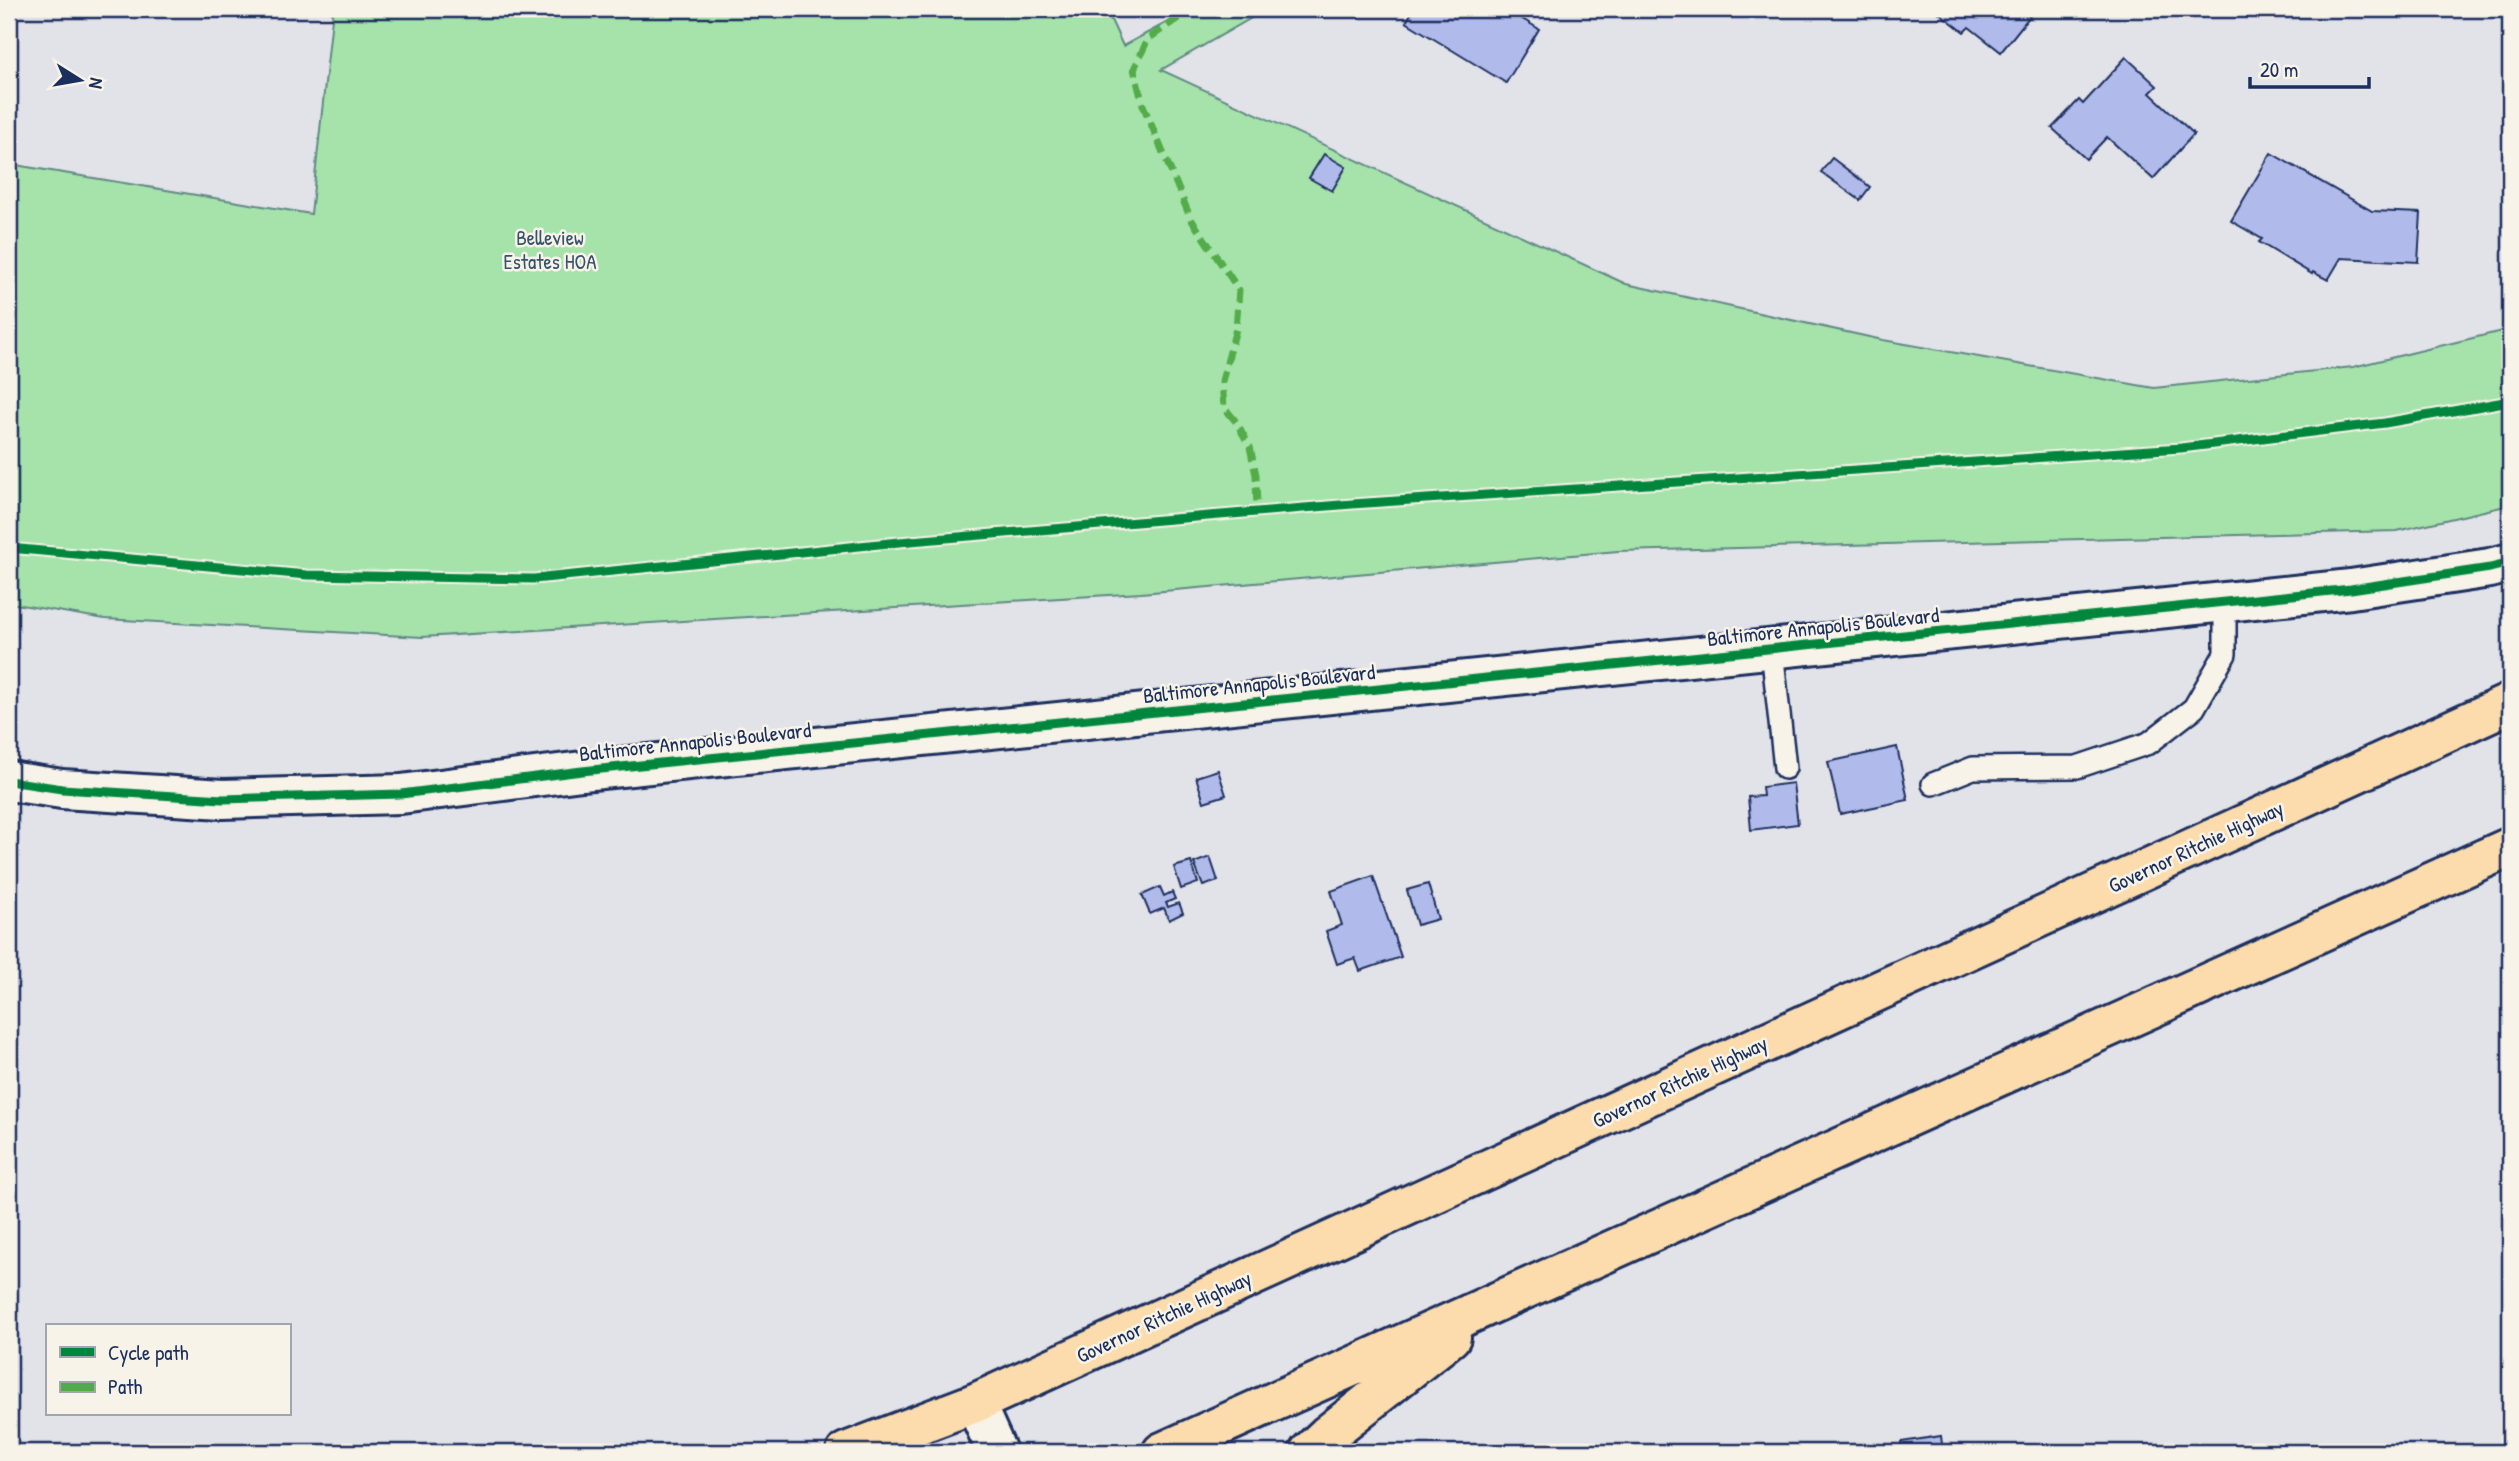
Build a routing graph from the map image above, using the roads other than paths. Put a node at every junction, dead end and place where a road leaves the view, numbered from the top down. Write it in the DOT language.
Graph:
graph roads {
  1 [pos="2510,563"];
  2 [pos="2225,602"];
  3 [pos="1772,650"];
  4 [pos="2510,703"];
  5 [pos="1785,768"];
  6 [pos="9,781"];
  7 [pos="1933,784"];
  8 [pos="2510,847"];
  9 [pos="1499,1300"];
  10 [pos="975,1403"];
  11 [pos="870,1448"];
  12 [pos="997,1452"];
  13 [pos="1162,1452"];
  14 [pos="1309,1452"];
  1 -- 2 [label="street, Baltimore Annapolis Boulevard"];
  2 -- 3 [label="street, Baltimore Annapolis Boulevard"];
  2 -- 7 [label="lane"];
  3 -- 5 [label="lane"];
  3 -- 6 [label="street, Baltimore Annapolis Boulevard"];
  4 -- 10 [label="highway, Governor Ritchie Highway"];
  8 -- 9 [label="highway"];
  9 -- 13 [label="highway"];
  9 -- 14 [label="highway"];
  10 -- 11 [label="highway, Governor Ritchie Highway"];
  10 -- 12 [label="street"];
}
